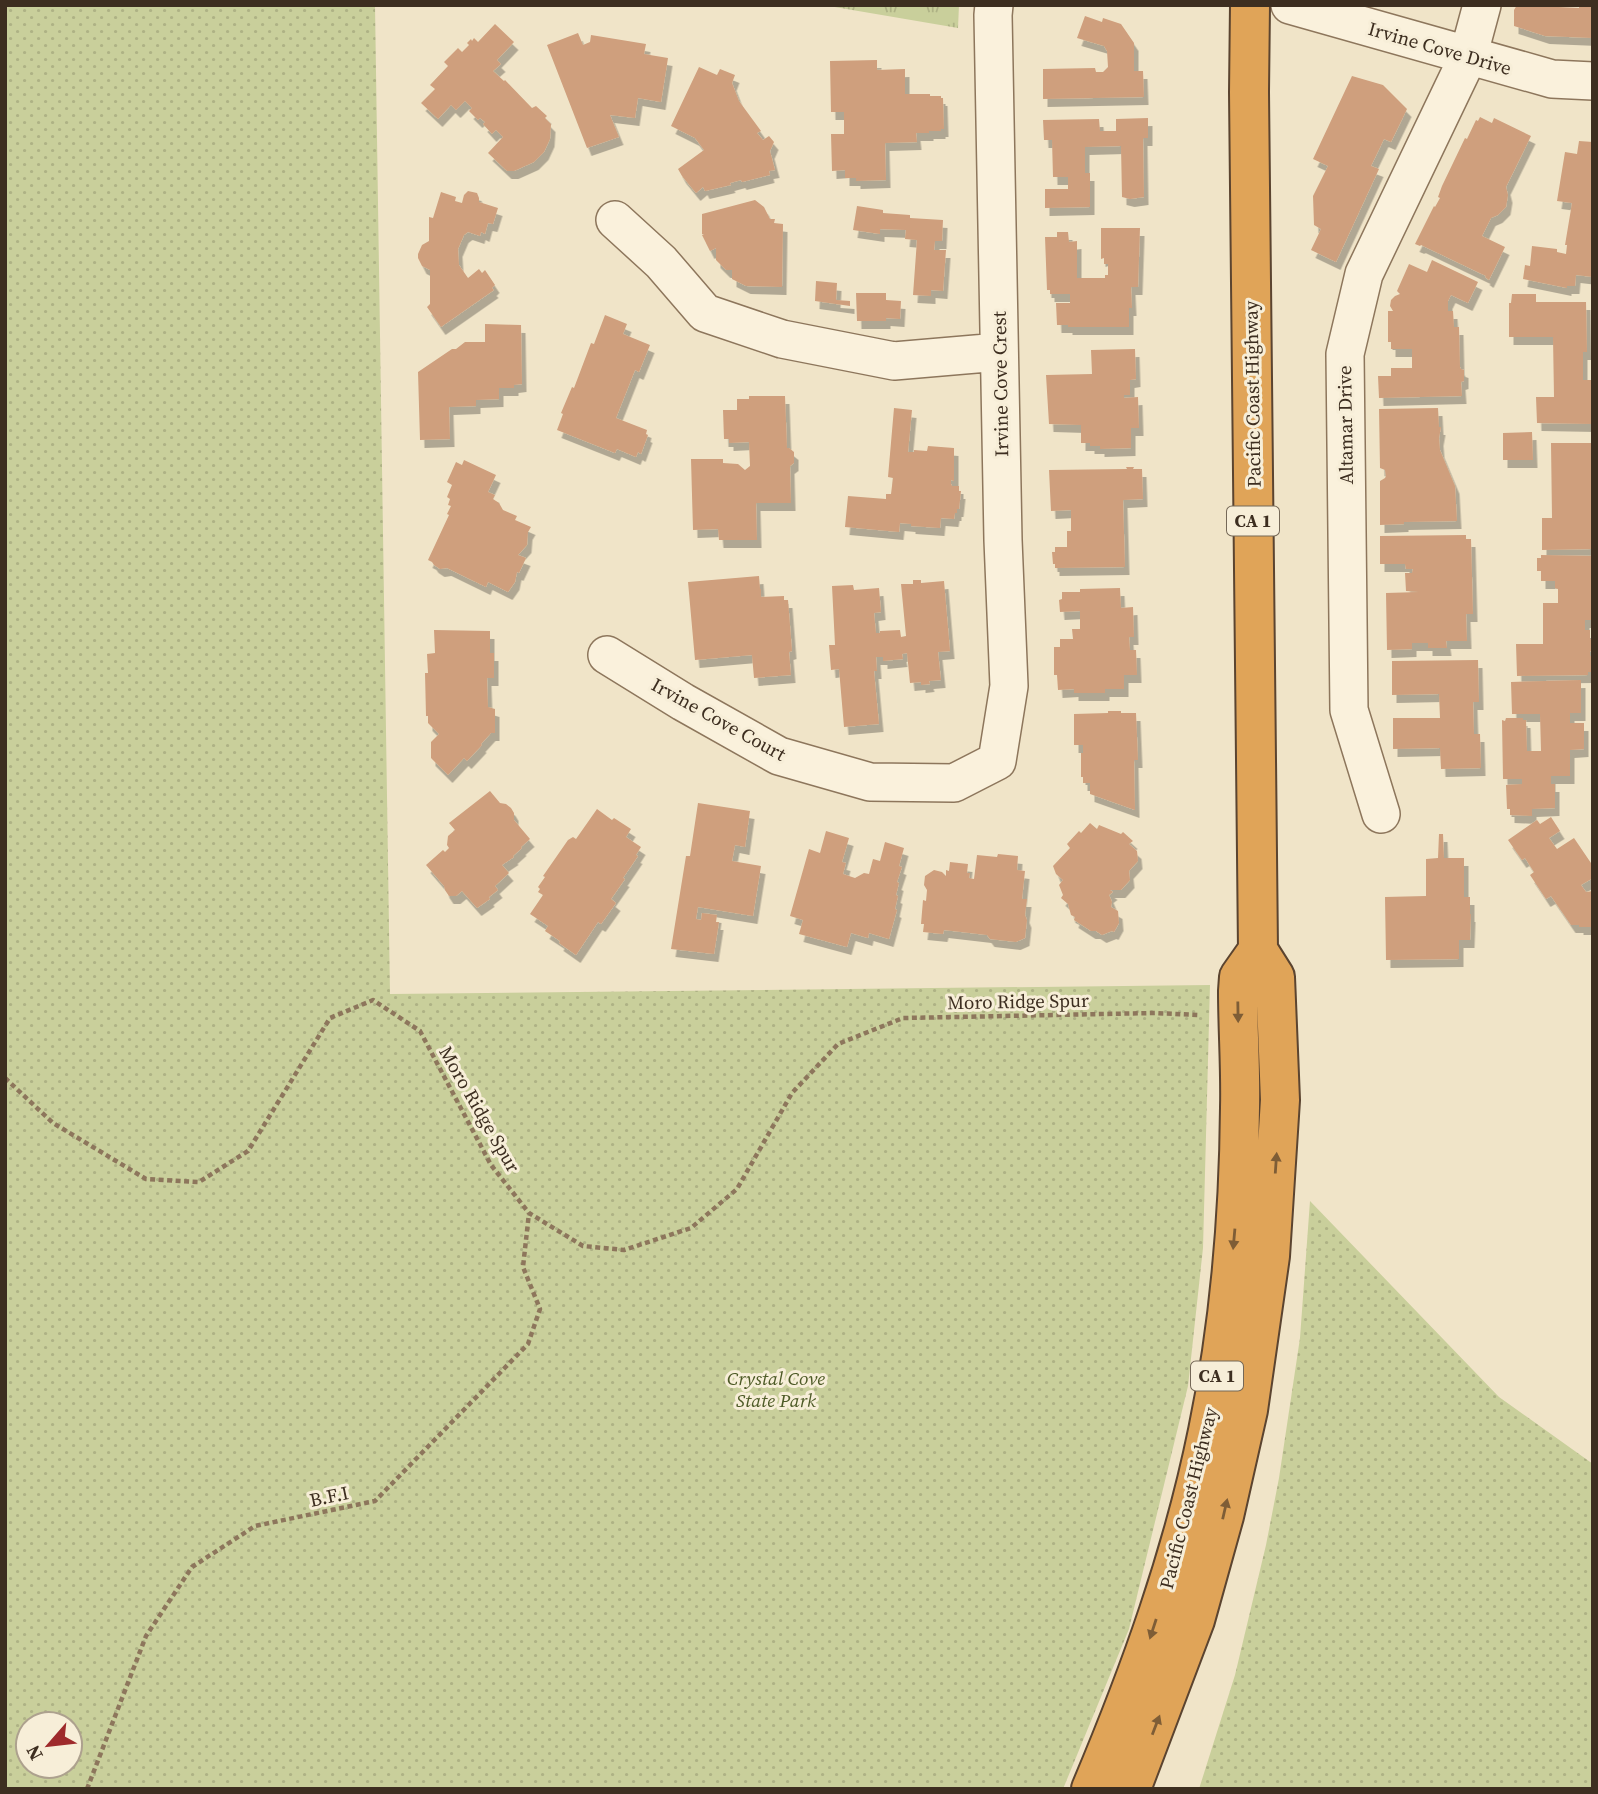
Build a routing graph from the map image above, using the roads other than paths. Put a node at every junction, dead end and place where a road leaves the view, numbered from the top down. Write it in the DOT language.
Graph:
graph roads {
  1 [pos="994,5"];
  2 [pos="1290,5"];
  3 [pos="1482,5"];
  4 [pos="1250,16"];
  5 [pos="1468,57"];
  6 [pos="1593,81"];
  7 [pos="615,220"];
  8 [pos="999,352"];
  9 [pos="607,655"];
  10 [pos="997,761"];
  11 [pos="1381,814"];
  12 [pos="1258,950"];
  13 [pos="1091,1789"];
  14 [pos="1130,1789"];
  1 -- 8 [label="street, Irvine Cove Crest"];
  2 -- 5 [label="street, Irvine Cove Drive"];
  3 -- 5 [label="street, Altamar Drive"];
  4 -- 12 [label="highway, Pacific Coast Highway / CA 1"];
  5 -- 6 [label="street, Irvine Cove Drive"];
  5 -- 11 [label="street, Altamar Drive"];
  7 -- 8 [label="street"];
  8 -- 10 [label="street, Irvine Cove Crest"];
  9 -- 10 [label="street, Irvine Cove Court"];
  12 -- 13 [label="highway, Pacific Coast Highway / CA 1, one-way"];
  14 -- 12 [label="highway, Pacific Coast Highway / CA 1, one-way"];
}
